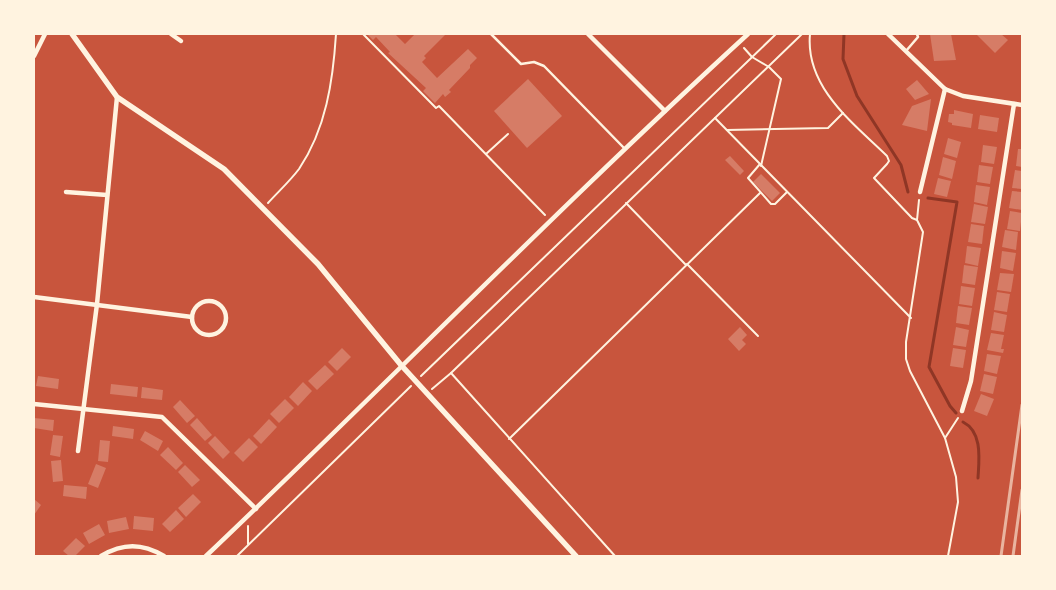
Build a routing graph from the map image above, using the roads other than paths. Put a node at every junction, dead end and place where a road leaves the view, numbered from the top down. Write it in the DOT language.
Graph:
graph roads {
  1 [pos="45,34"];
  2 [pos="72,34"];
  3 [pos="171,34"];
  4 [pos="490,34"];
  5 [pos="588,34"];
  6 [pos="746,34"];
  7 [pos="888,34"];
  8 [pos="916,34"];
  9 [pos="181,41"];
  10 [pos="906,51"];
  11 [pos="34,56"];
  12 [pos="945,89"];
  13 [pos="117,96"];
  14 [pos="1014,104"];
  15 [pos="1022,105"];
  16 [pos="665,111"];
  17 [pos="625,149"];
  18 [pos="66,192"];
  19 [pos="920,192"];
  20 [pos="107,195"];
  21 [pos="34,297"];
  22 [pos="97,304"];
  23 [pos="192,317"];
  24 [pos="401,365"];
  25 [pos="34,404"];
  26 [pos="84,410"];
  27 [pos="962,411"];
  28 [pos="78,451"];
  29 [pos="256,509"];
  30 [pos="101,556"];
  31 [pos="164,556"];
  32 [pos="206,556"];
  33 [pos="576,556"];
  1 -- 11 [label="street"];
  2 -- 13 [label="street"];
  3 -- 9 [label="street"];
  4 -- 17 [label="lane"];
  5 -- 16 [label="street"];
  6 -- 16 [label="street"];
  7 -- 10 [label="street"];
  8 -- 10 [label="lane"];
  10 -- 12 [label="street"];
  12 -- 14 [label="street"];
  12 -- 19 [label="street"];
  13 -- 20 [label="street"];
  13 -- 24 [label="street"];
  14 -- 15 [label="street"];
  14 -- 27 [label="street"];
  16 -- 17 [label="street"];
  17 -- 24 [label="street"];
  18 -- 20 [label="street"];
  20 -- 22 [label="street"];
  21 -- 22 [label="street"];
  22 -- 23 [label="street"];
  22 -- 26 [label="street"];
  23 -- 23 [label="street"];
  24 -- 29 [label="street"];
  24 -- 33 [label="street"];
  25 -- 26 [label="street"];
  26 -- 28 [label="street"];
  26 -- 29 [label="street"];
  29 -- 32 [label="street"];
  30 -- 31 [label="street"];
}
